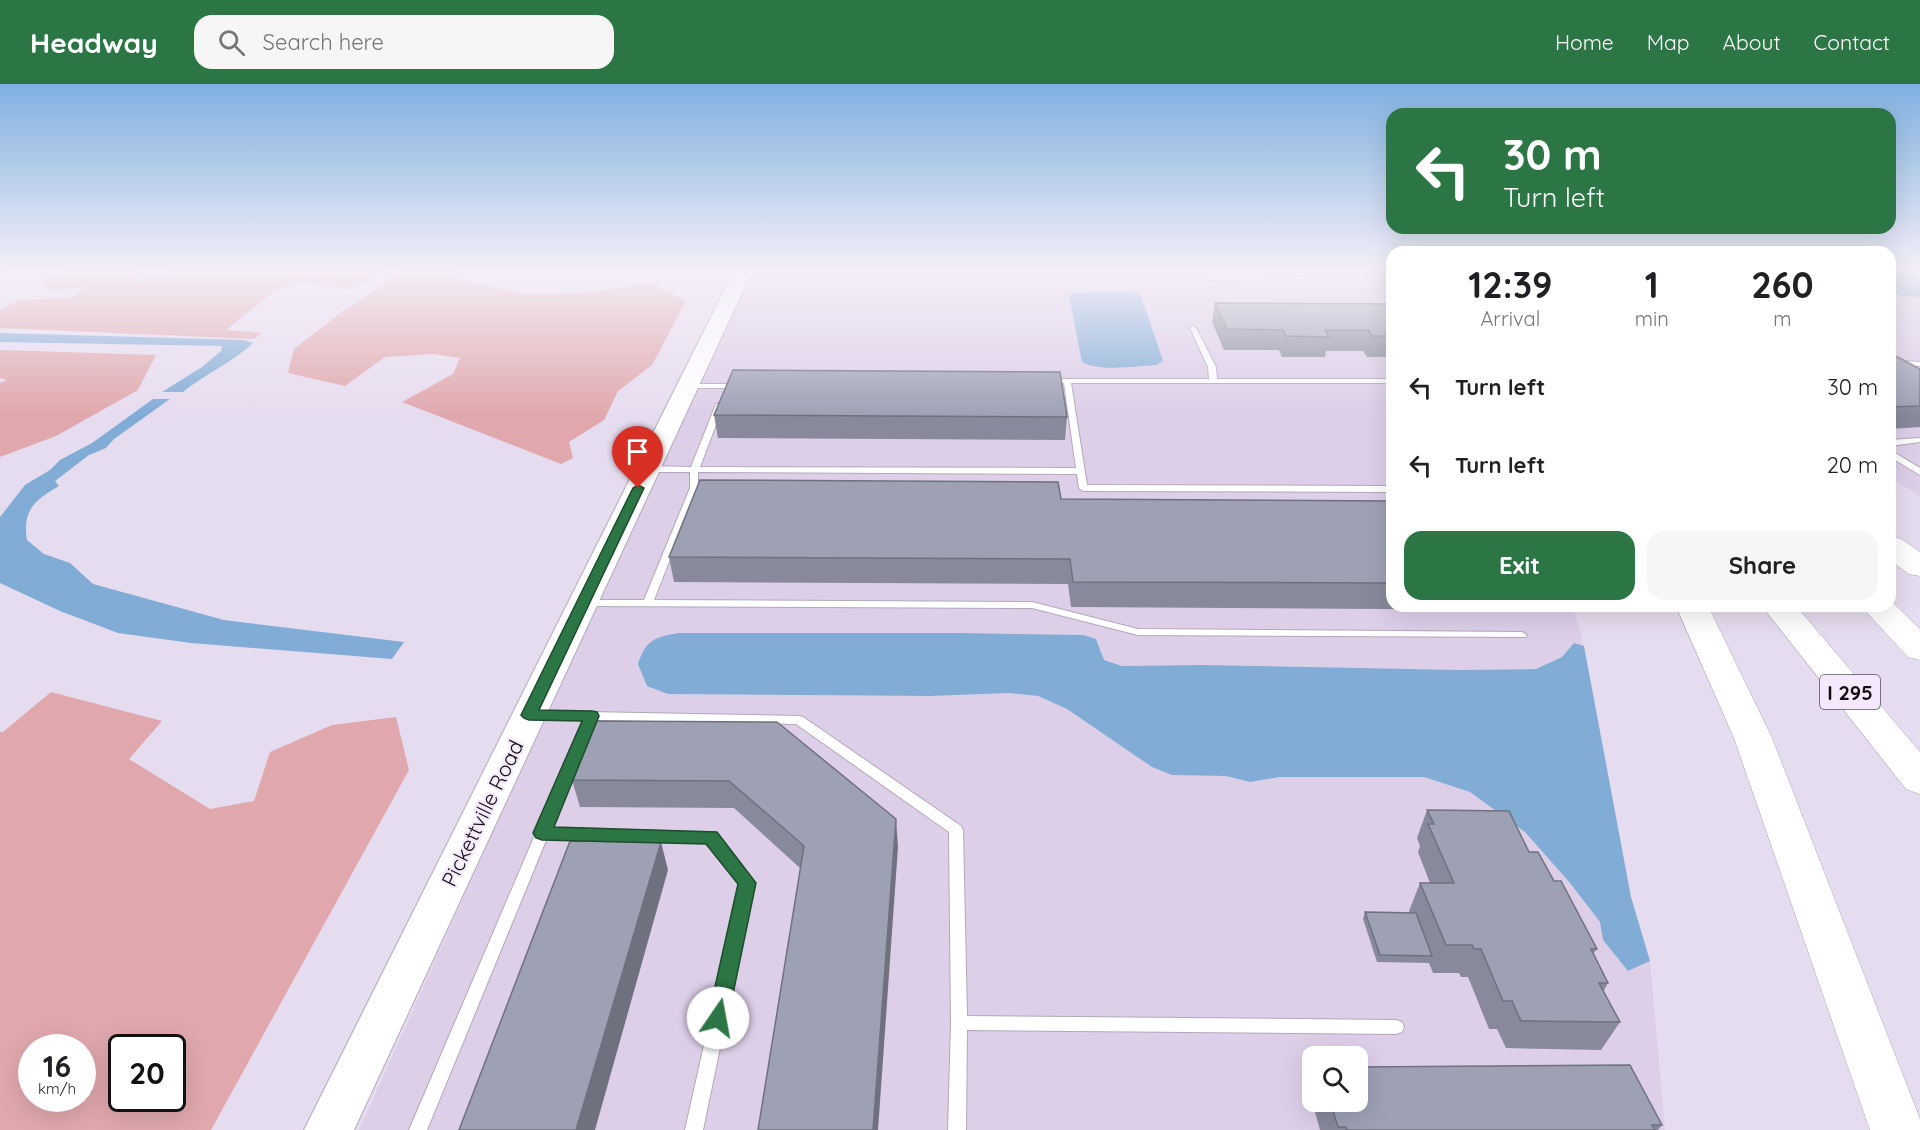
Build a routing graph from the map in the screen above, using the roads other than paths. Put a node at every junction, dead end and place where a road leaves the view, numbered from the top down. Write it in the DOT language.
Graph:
graph roads {
  1 [pos="720,318"];
  2 [pos="1193,328"];
  3 [pos="1896,362"];
  4 [pos="1920,364"];
  5 [pos="743,380"];
  6 [pos="1043,381"];
  7 [pos="1067,381"];
  8 [pos="1213,381"];
  9 [pos="1386,381"];
  10 [pos="687,386"];
  11 [pos="727,386"];
  12 [pos="1920,440"];
  13 [pos="1896,442"];
  14 [pos="1896,457"];
  15 [pos="648,469"];
  16 [pos="694,470"];
  17 [pos="1081,471"];
  18 [pos="1920,472"];
  19 [pos="1386,489"];
  20 [pos="1896,549"];
  21 [pos="1920,567"];
  22 [pos="583,603"];
  23 [pos="648,603"];
  24 [pos="1695,612"];
  25 [pos="1783,612"];
  26 [pos="1883,612"];
  27 [pos="1522,636"];
  28 [pos="1920,649"];
  29 [pos="529,715"];
  30 [pos="592,716"];
  31 [pos="1920,779"];
  32 [pos="542,833"];
  33 [pos="959,1023"];
  34 [pos="1396,1027"];
  35 [pos="329,1130"];
  36 [pos="418,1130"];
  37 [pos="694,1130"];
  38 [pos="957,1130"];
  39 [pos="1897,1130"];
  1 -- 10 [label="street, Pickettville Road"];
  2 -- 8 [label="lane"];
  3 -- 4 [label="lane"];
  5 -- 11 [label="lane"];
  6 -- 7 [label="lane"];
  7 -- 8 [label="lane"];
  7 -- 17 [label="lane"];
  8 -- 9 [label="lane"];
  10 -- 11 [label="lane"];
  10 -- 15 [label="street, Pickettville Road"];
  11 -- 16 [label="lane"];
  12 -- 13 [label="lane"];
  14 -- 18 [label="lane"];
  15 -- 16 [label="lane"];
  15 -- 22 [label="street, Pickettville Road"];
  16 -- 17 [label="lane"];
  16 -- 23 [label="lane"];
  17 -- 19 [label="lane"];
  20 -- 21 [label="highway"];
  22 -- 23 [label="lane"];
  22 -- 29 [label="street, Pickettville Road"];
  23 -- 27 [label="lane"];
  24 -- 39 [label="highway"];
  25 -- 31 [label="highway, I 295"];
  26 -- 28 [label="highway"];
  29 -- 30 [label="lane"];
  29 -- 35 [label="street, Pickettville Road"];
  30 -- 32 [label="lane"];
  30 -- 33 [label="lane"];
  32 -- 36 [label="lane"];
  32 -- 37 [label="lane"];
  33 -- 34 [label="lane"];
  33 -- 38 [label="lane"];
}
